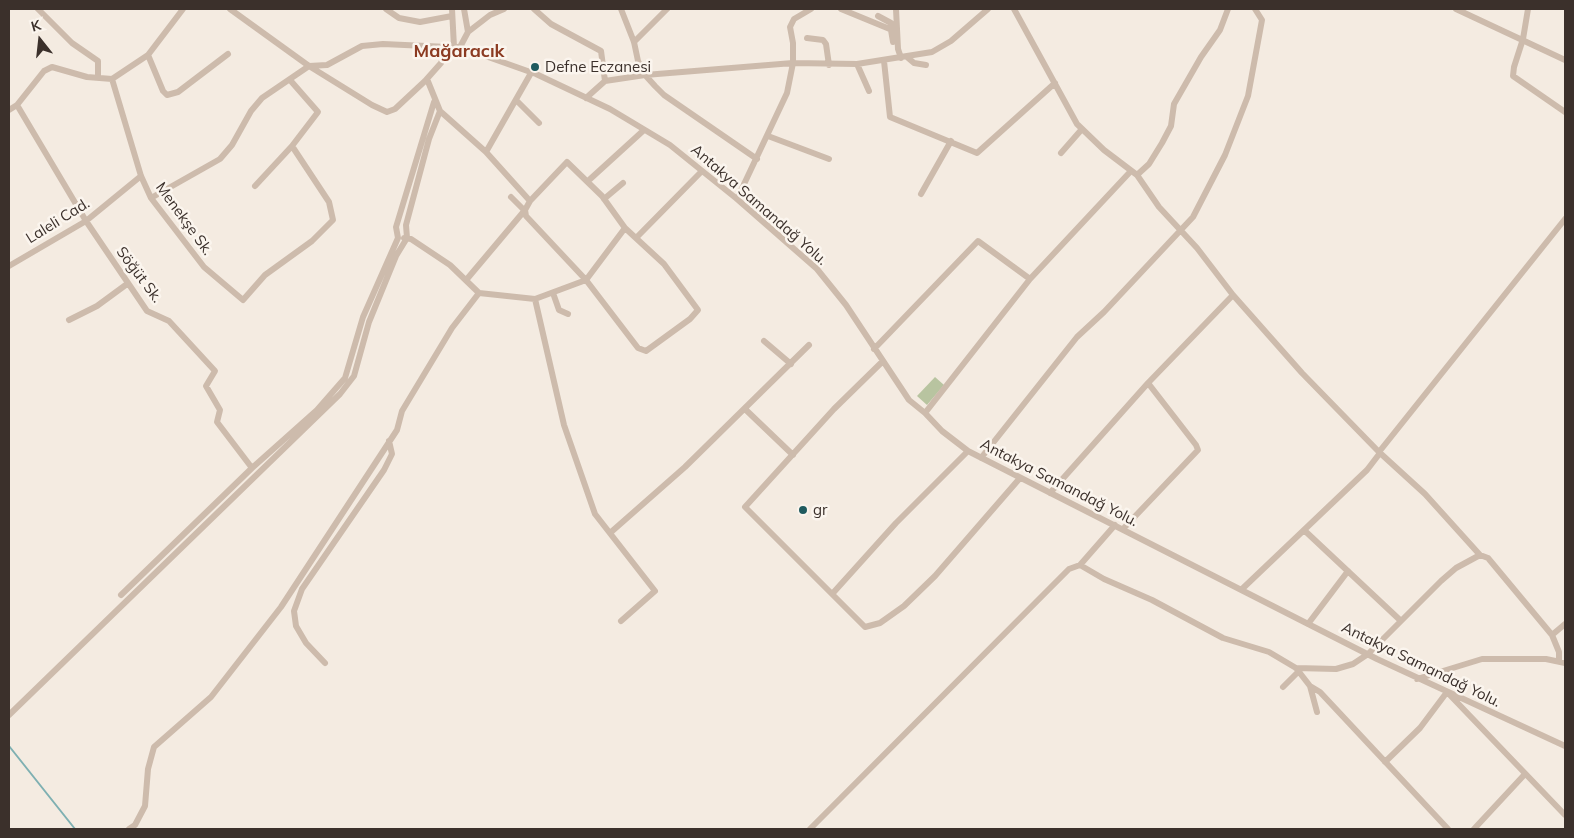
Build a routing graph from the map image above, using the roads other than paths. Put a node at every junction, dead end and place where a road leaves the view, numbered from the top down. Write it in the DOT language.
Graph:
graph roads {
  1 [pos="38,9"];
  2 [pos="183,9"];
  3 [pos="230,9"];
  4 [pos="386,9"];
  5 [pos="464,9"];
  6 [pos="504,9"];
  7 [pos="534,9"];
  8 [pos="621,9"];
  9 [pos="667,9"];
  10 [pos="811,9"];
  11 [pos="841,9"];
  12 [pos="896,9"];
  13 [pos="988,9"];
  14 [pos="1014,9"];
  15 [pos="1228,9"];
  16 [pos="1255,9"];
  17 [pos="1456,9"];
  18 [pos="1528,9"];
  19 [pos="452,12"];
  20 [pos="878,16"];
  21 [pos="893,30"];
  22 [pos="468,32"];
  23 [pos="807,38"];
  24 [pos="1523,39"];
  25 [pos="634,42"];
  26 [pos="893,42"];
  27 [pos="454,47"];
  28 [pos="148,54"];
  29 [pos="228,54"];
  30 [pos="904,57"];
  31 [pos="1565,60"];
  32 [pos="884,61"];
  33 [pos="792,63"];
  34 [pos="857,64"];
  35 [pos="829,65"];
  36 [pos="926,65"];
  37 [pos="309,66"];
  38 [pos="532,73"];
  39 [pos="645,75"];
  40 [pos="98,78"];
  41 [pos="112,79"];
  42 [pos="427,79"];
  43 [pos="290,80"];
  44 [pos="605,82"];
  45 [pos="1055,83"];
  46 [pos="869,90"];
  47 [pos="586,98"];
  48 [pos="516,100"];
  49 [pos="434,102"];
  50 [pos="17,105"];
  51 [pos="9,110"];
  52 [pos="440,110"];
  53 [pos="1565,112"];
  54 [pos="539,123"];
  55 [pos="1082,129"];
  56 [pos="644,130"];
  57 [pos="768,136"];
  58 [pos="951,141"];
  59 [pos="292,146"];
  60 [pos="486,152"];
  61 [pos="1061,153"];
  62 [pos="757,158"];
  63 [pos="829,159"];
  64 [pos="701,172"];
  65 [pos="1130,172"];
  66 [pos="1137,175"];
  67 [pos="141,176"];
  68 [pos="588,181"];
  69 [pos="623,183"];
  70 [pos="254,186"];
  71 [pos="921,194"];
  72 [pos="511,197"];
  73 [pos="151,198"];
  74 [pos="604,199"];
  75 [pos="737,199"];
  76 [pos="530,202"];
  77 [pos="525,210"];
  78 [pos="1565,219"];
  79 [pos="86,221"];
  80 [pos="625,228"];
  81 [pos="1181,230"];
  82 [pos="637,237"];
  83 [pos="398,238"];
  84 [pos="407,238"];
  85 [pos="9,266"];
  86 [pos="466,279"];
  87 [pos="1030,279"];
  88 [pos="586,280"];
  89 [pos="127,284"];
  90 [pos="479,293"];
  91 [pos="553,293"];
  92 [pos="1233,295"];
  93 [pos="536,300"];
  94 [pos="568,314"];
  95 [pos="69,320"];
  96 [pos="764,340"];
  97 [pos="809,345"];
  98 [pos="874,349"];
  99 [pos="883,361"];
  100 [pos="791,364"];
  101 [pos="1148,383"];
  102 [pos="746,410"];
  103 [pos="925,413"];
  104 [pos="389,441"];
  105 [pos="968,451"];
  106 [pos="1380,453"];
  107 [pos="793,455"];
  108 [pos="980,458"];
  109 [pos="252,468"];
  110 [pos="1020,478"];
  111 [pos="1050,494"];
  112 [pos="1115,525"];
  113 [pos="1123,530"];
  114 [pos="1304,530"];
  115 [pos="610,533"];
  116 [pos="1480,555"];
  117 [pos="1080,565"];
  118 [pos="1348,572"];
  119 [pos="1241,590"];
  120 [pos="834,593"];
  121 [pos="120,595"];
  122 [pos="1401,620"];
  123 [pos="621,621"];
  124 [pos="1308,624"];
  125 [pos="1565,624"];
  126 [pos="1552,635"];
  127 [pos="1368,654"];
  128 [pos="1562,662"];
  129 [pos="325,663"];
  130 [pos="1298,670"];
  131 [pos="1417,679"];
  132 [pos="1283,686"];
  133 [pos="1310,686"];
  134 [pos="1447,692"];
  135 [pos="1317,712"];
  136 [pos="9,715"];
  137 [pos="1565,746"];
  138 [pos="1385,762"];
  139 [pos="1525,774"];
  140 [pos="1565,815"];
  141 [pos="129,829"];
  142 [pos="810,829"];
  143 [pos="1448,829"];
  144 [pos="1474,829"];
  1 -- 40 [label="street"];
  2 -- 28 [label="street"];
  3 -- 37 [label="street"];
  4 -- 19 [label="street"];
  5 -- 22 [label="street"];
  6 -- 22 [label="street"];
  7 -- 44 [label="street"];
  8 -- 25 [label="street"];
  9 -- 25 [label="street"];
  10 -- 33 [label="street"];
  11 -- 21 [label="street"];
  12 -- 21 [label="street"];
  13 -- 30 [label="street"];
  14 -- 45 [label="street"];
  15 -- 66 [label="street"];
  16 -- 81 [label="street"];
  17 -- 24 [label="street"];
  18 -- 24 [label="street"];
  19 -- 27 [label="street"];
  20 -- 21 [label="street"];
  21 -- 26 [label="street"];
  21 -- 30 [label="street"];
  22 -- 27 [label="street"];
  23 -- 35 [label="street"];
  24 -- 31 [label="street"];
  24 -- 53 [label="street"];
  25 -- 39 [label="street"];
  27 -- 37 [label="street, Antakya Samandağ Yolu."];
  27 -- 38 [label="street, Antakya Samandağ Yolu."];
  27 -- 42 [label="street"];
  28 -- 29 [label="street"];
  28 -- 41 [label="street"];
  30 -- 32 [label="street"];
  30 -- 36 [label="street"];
  32 -- 34 [label="street"];
  32 -- 58 [label="street"];
  33 -- 35 [label="street"];
  33 -- 39 [label="street"];
  33 -- 57 [label="street"];
  34 -- 35 [label="street"];
  34 -- 46 [label="street"];
  37 -- 42 [label="street"];
  37 -- 43 [label="street"];
  38 -- 47 [label="street, Antakya Samandağ Yolu."];
  38 -- 48 [label="street"];
  39 -- 44 [label="street"];
  39 -- 62 [label="street"];
  40 -- 41 [label="street"];
  40 -- 50 [label="street"];
  41 -- 67 [label="street, Menekşe Sk."];
  42 -- 49 [label="street"];
  43 -- 59 [label="street"];
  43 -- 73 [label="street"];
  44 -- 47 [label="street"];
  45 -- 55 [label="street"];
  45 -- 58 [label="street"];
  47 -- 56 [label="street, Antakya Samandağ Yolu."];
  48 -- 54 [label="street"];
  48 -- 60 [label="street"];
  49 -- 52 [label="street"];
  49 -- 83 [label="street"];
  50 -- 51 [label="street"];
  50 -- 79 [label="street, Söğüt Sk."];
  52 -- 60 [label="street"];
  52 -- 84 [label="street"];
  55 -- 61 [label="street"];
  55 -- 65 [label="street"];
  56 -- 64 [label="street, Antakya Samandağ Yolu."];
  56 -- 68 [label="street"];
  57 -- 62 [label="street"];
  57 -- 63 [label="street"];
  58 -- 71 [label="street"];
  59 -- 70 [label="street"];
  59 -- 73 [label="street, Menekşe Sk."];
  60 -- 76 [label="street"];
  62 -- 75 [label="street"];
  64 -- 75 [label="street, Antakya Samandağ Yolu."];
  64 -- 82 [label="street"];
  65 -- 66 [label="street"];
  65 -- 87 [label="street"];
  66 -- 81 [label="street"];
  67 -- 73 [label="street, Menekşe Sk."];
  67 -- 79 [label="street, Laleli Cad."];
  68 -- 74 [label="street"];
  68 -- 76 [label="street"];
  69 -- 74 [label="street"];
  72 -- 77 [label="street"];
  74 -- 80 [label="street"];
  75 -- 98 [label="street, Antakya Samandağ Yolu."];
  76 -- 77 [label="street"];
  77 -- 86 [label="street"];
  77 -- 88 [label="street"];
  78 -- 106 [label="street"];
  79 -- 85 [label="street, Laleli Cad."];
  79 -- 89 [label="street, Söğüt Sk."];
  80 -- 82 [label="street"];
  80 -- 88 [label="street"];
  81 -- 92 [label="street"];
  81 -- 108 [label="street"];
  82 -- 88 [label="street"];
  83 -- 84 [label="street"];
  83 -- 109 [label="street"];
  84 -- 86 [label="street"];
  84 -- 136 [label="street"];
  86 -- 90 [label="street"];
  87 -- 98 [label="street"];
  87 -- 103 [label="street"];
  88 -- 91 [label="street"];
  89 -- 95 [label="street"];
  89 -- 109 [label="street, Söğüt Sk."];
  90 -- 93 [label="street"];
  90 -- 104 [label="street"];
  91 -- 93 [label="street"];
  91 -- 94 [label="street"];
  92 -- 101 [label="street"];
  92 -- 106 [label="street"];
  93 -- 115 [label="street"];
  96 -- 100 [label="street"];
  97 -- 100 [label="street"];
  98 -- 99 [label="street, Antakya Samandağ Yolu."];
  99 -- 103 [label="street, Antakya Samandağ Yolu."];
  99 -- 107 [label="street"];
  100 -- 102 [label="street"];
  101 -- 111 [label="street"];
  101 -- 113 [label="street"];
  102 -- 107 [label="street"];
  102 -- 115 [label="street"];
  103 -- 105 [label="street, Antakya Samandağ Yolu."];
  104 -- 129 [label="street"];
  104 -- 141 [label="street"];
  105 -- 108 [label="street, Antakya Samandağ Yolu."];
  105 -- 120 [label="street"];
  106 -- 114 [label="street"];
  106 -- 116 [label="street"];
  107 -- 120 [label="street"];
  108 -- 110 [label="street, Antakya Samandağ Yolu."];
  109 -- 121 [label="street"];
  110 -- 111 [label="street, Antakya Samandağ Yolu."];
  110 -- 120 [label="street"];
  111 -- 112 [label="street, Antakya Samandağ Yolu."];
  112 -- 113 [label="street, Antakya Samandağ Yolu."];
  112 -- 117 [label="street"];
  113 -- 119 [label="street, Antakya Samandağ Yolu."];
  114 -- 118 [label="street"];
  114 -- 119 [label="street"];
  115 -- 123 [label="street"];
  116 -- 122 [label="street"];
  116 -- 126 [label="street"];
  117 -- 130 [label="street"];
  117 -- 142 [label="street"];
  118 -- 122 [label="street"];
  118 -- 124 [label="street"];
  119 -- 124 [label="street, Antakya Samandağ Yolu."];
  122 -- 127 [label="street"];
  124 -- 127 [label="street, Antakya Samandağ Yolu."];
  125 -- 126 [label="street"];
  126 -- 128 [label="street"];
  127 -- 130 [label="street"];
  127 -- 131 [label="street, Antakya Samandağ Yolu."];
  128 -- 131 [label="street"];
  130 -- 132 [label="street"];
  130 -- 133 [label="street"];
  131 -- 134 [label="street, Antakya Samandağ Yolu."];
  133 -- 135 [label="street"];
  133 -- 138 [label="street"];
  134 -- 137 [label="street, Antakya Samandağ Yolu."];
  134 -- 138 [label="street"];
  134 -- 139 [label="street"];
  138 -- 143 [label="street"];
  139 -- 140 [label="street"];
  139 -- 144 [label="street"];
}
